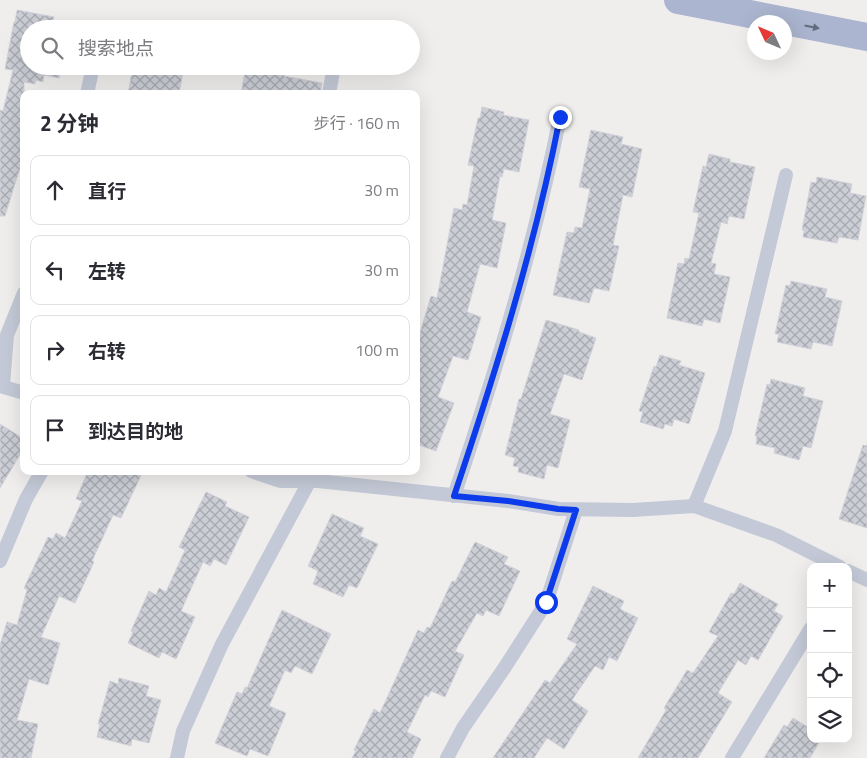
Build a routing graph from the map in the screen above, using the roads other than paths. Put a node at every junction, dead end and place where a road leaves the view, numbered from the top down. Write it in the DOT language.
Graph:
graph roads {
  1 [pos="678,0"];
  2 [pos="867,37"];
  3 [pos="91,75"];
  4 [pos="333,75"];
  5 [pos="89,90"];
  6 [pos="331,90"];
  7 [pos="560,117"];
  8 [pos="786,175"];
  9 [pos="20,303"];
  10 [pos="2,386"];
  11 [pos="20,392"];
  12 [pos="40,475"];
  13 [pos="263,475"];
  14 [pos="309,482"];
  15 [pos="454,496"];
  16 [pos="694,506"];
  17 [pos="576,510"];
  18 [pos="0,561"];
  19 [pos="832,563"];
  20 [pos="852,573"];
  21 [pos="867,580"];
  22 [pos="807,635"];
  23 [pos="177,758"];
  24 [pos="447,758"];
  25 [pos="732,758"];
  1 -- 2 [label="main road, one-way"];
  3 -- 5 [label="lane"];
  4 -- 6 [label="lane"];
  7 -- 15 [label="lane"];
  8 -- 16 [label="lane"];
  9 -- 10 [label="lane"];
  10 -- 11 [label="lane"];
  12 -- 18 [label="lane"];
  13 -- 14 [label="lane"];
  14 -- 15 [label="lane"];
  14 -- 23 [label="lane"];
  15 -- 17 [label="lane"];
  16 -- 17 [label="lane"];
  16 -- 19 [label="lane"];
  17 -- 24 [label="lane"];
  20 -- 21 [label="lane"];
  22 -- 25 [label="lane"];
}
